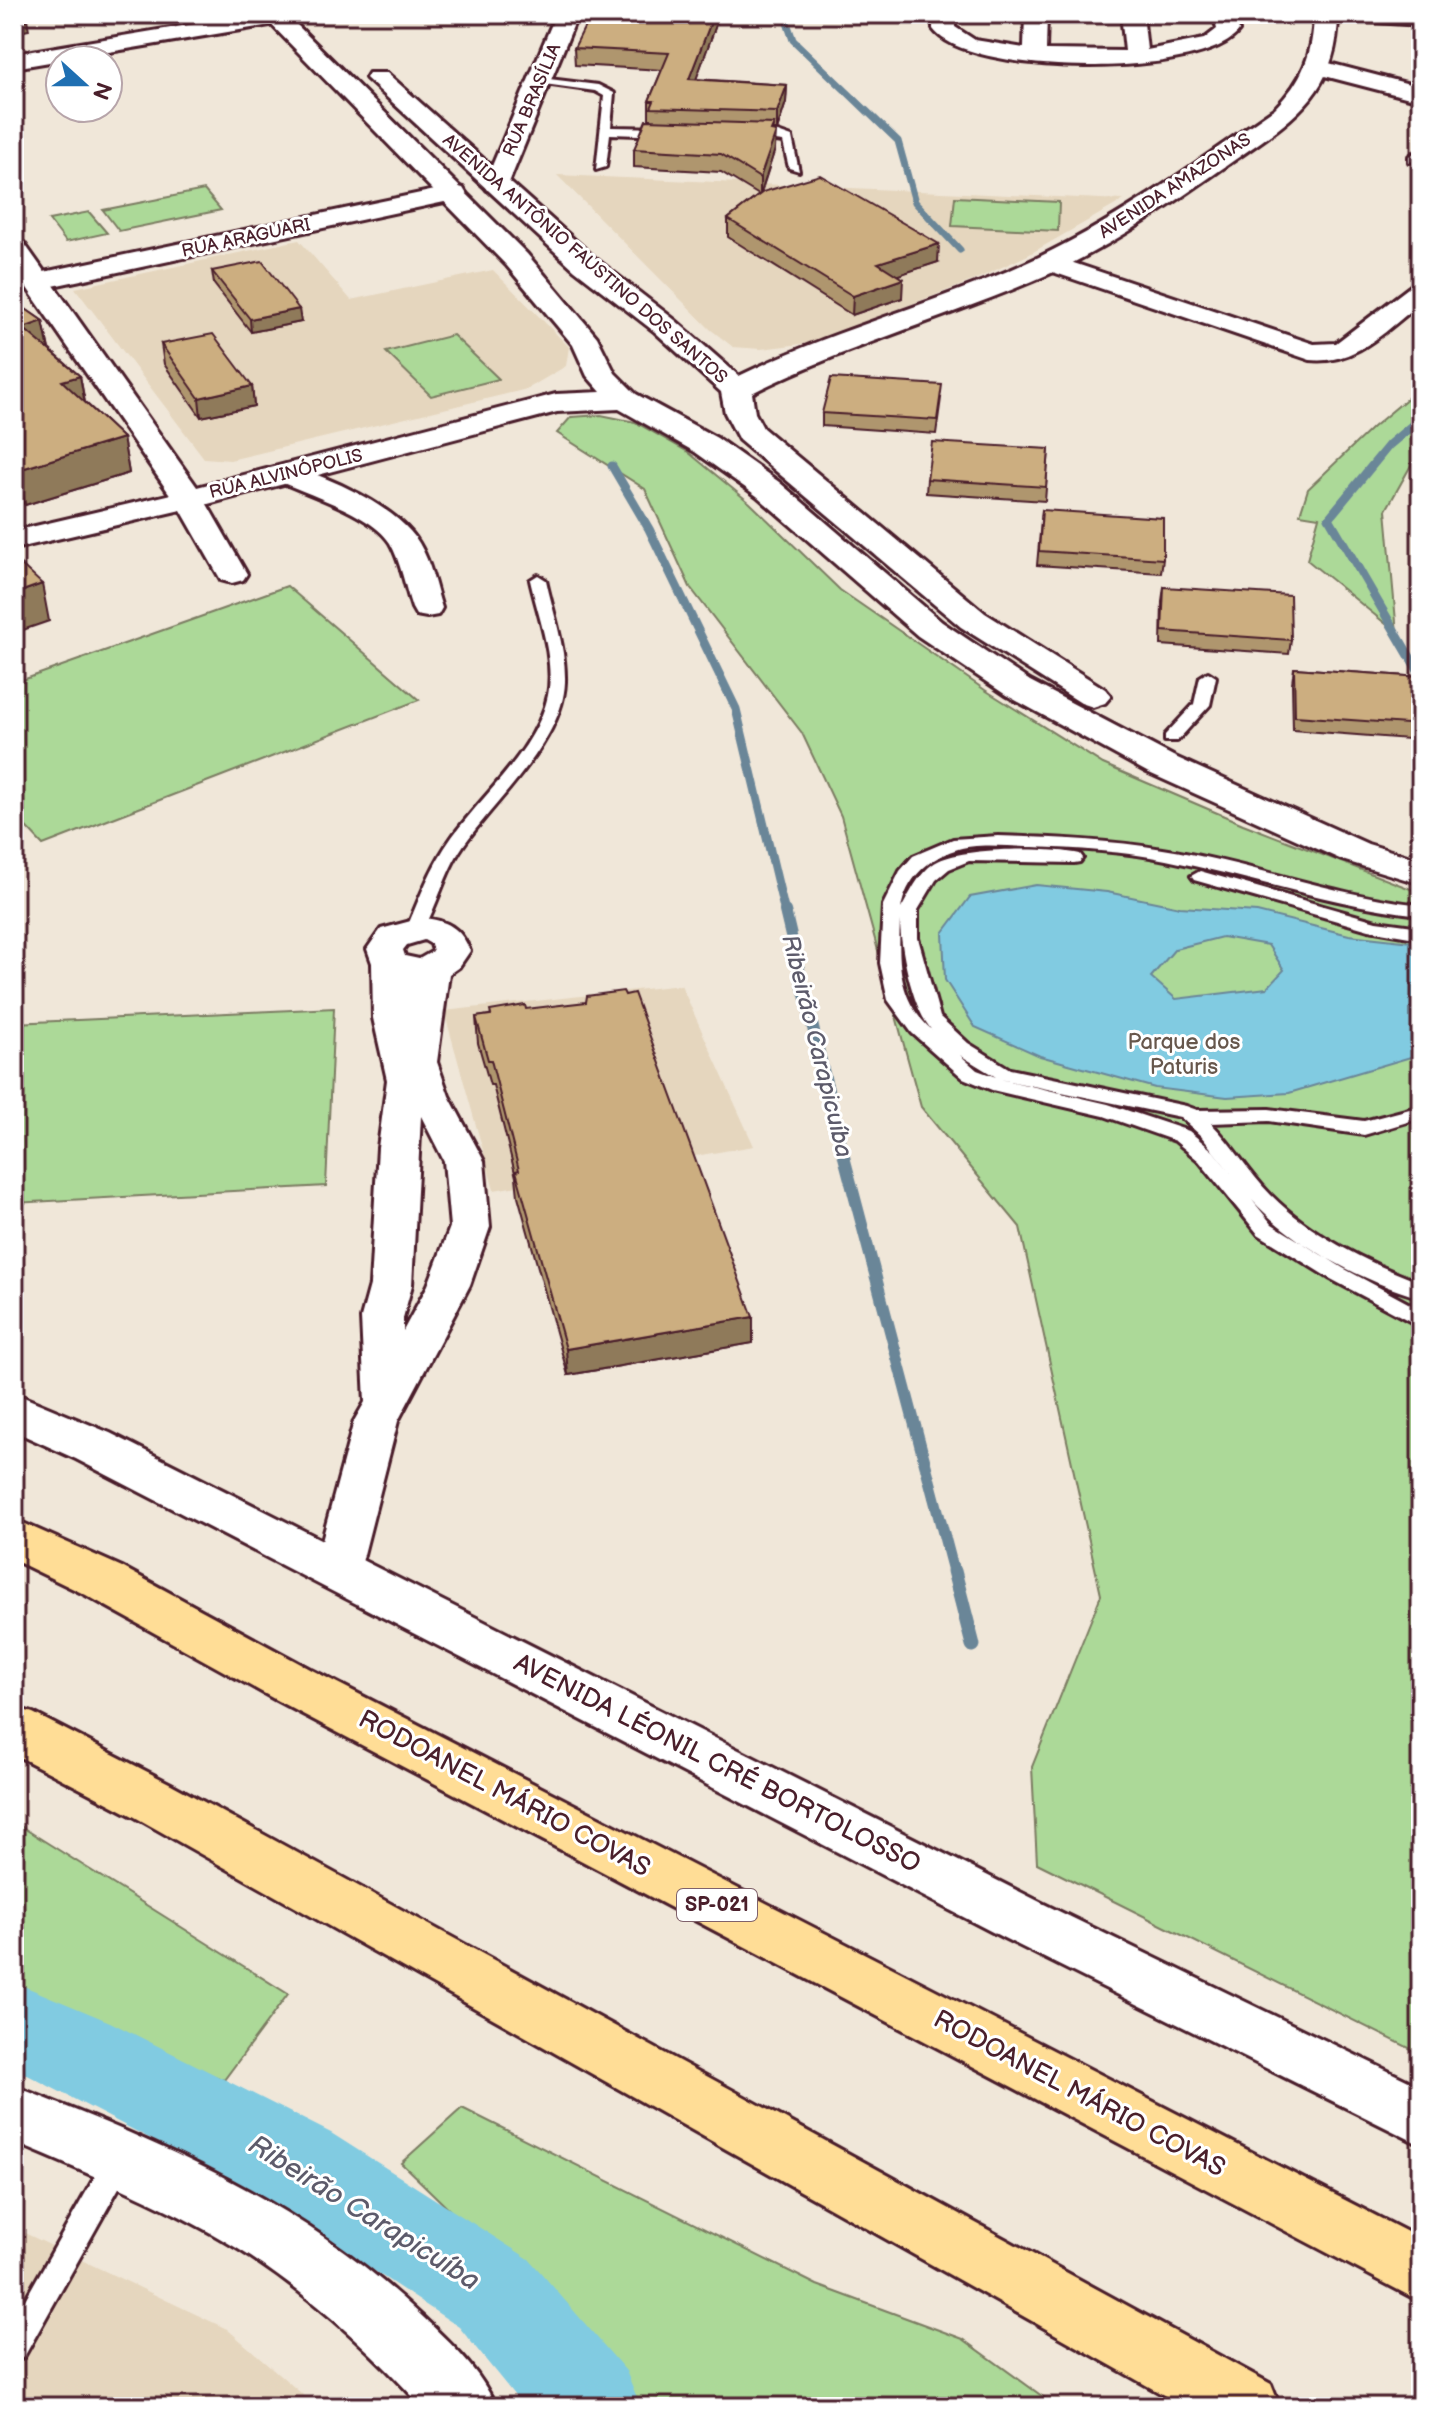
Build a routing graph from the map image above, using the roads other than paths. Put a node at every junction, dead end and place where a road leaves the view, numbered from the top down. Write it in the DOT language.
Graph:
graph roads {
  1 [pos="567,14"];
  2 [pos="1036,14"];
  3 [pos="1132,14"];
  4 [pos="1326,14"];
  5 [pos="1343,14"];
  6 [pos="274,16"];
  7 [pos="1421,18"];
  8 [pos="944,22"];
  9 [pos="1226,23"];
  10 [pos="354,56"];
  11 [pos="1035,56"];
  12 [pos="1137,58"];
  13 [pos="14,61"];
  14 [pos="1321,68"];
  15 [pos="541,81"];
  16 [pos="1421,94"];
  17 [pos="605,130"];
  18 [pos="682,133"];
  19 [pos="729,134"];
  20 [pos="600,167"];
  21 [pos="795,168"];
  22 [pos="496,185"];
  23 [pos="454,193"];
  24 [pos="14,249"];
  25 [pos="1050,263"];
  26 [pos="39,281"];
  27 [pos="1421,290"];
  28 [pos="665,326"];
  29 [pos="606,335"];
  30 [pos="711,366"];
  31 [pos="779,366"];
  32 [pos="602,376"];
  33 [pos="625,400"];
  34 [pos="721,401"];
  35 [pos="556,403"];
  36 [pos="652,417"];
  37 [pos="286,474"];
  38 [pos="189,499"];
  39 [pos="14,540"];
  40 [pos="232,574"];
  41 [pos="538,580"];
  42 [pos="427,608"];
  43 [pos="1208,677"];
  44 [pos="1171,738"];
  45 [pos="1421,848"];
  46 [pos="1421,872"];
  47 [pos="1421,910"];
  48 [pos="415,930"];
  49 [pos="1421,933"];
  50 [pos="390,963"];
  51 [pos="431,969"];
  52 [pos="1421,1112"];
  53 [pos="1193,1117"];
  54 [pos="1421,1291"];
  55 [pos="1421,1319"];
  56 [pos="385,1400"];
  57 [pos="14,1411"];
  58 [pos="14,1538"];
  59 [pos="337,1570"];
  60 [pos="14,1729"];
  61 [pos="14,2114"];
  62 [pos="1421,2117"];
  63 [pos="120,2159"];
  64 [pos="1421,2272"];
  65 [pos="14,2347"];
  66 [pos="464,2407"];
  67 [pos="1248,2407"];
  1 -- 15 [label="street, RUA BRASÍLIA"];
  2 -- 11 [label="street"];
  3 -- 12 [label="street"];
  4 -- 14 [label="main road, AVENIDA AMAZONAS"];
  5 -- 7 [label="street"];
  6 -- 13 [label="street"];
  6 -- 23 [label="main road, AVENIDA ANTÔNIO FAUSTINO DOS SANTOS"];
  8 -- 11 [label="street"];
  9 -- 12 [label="street"];
  10 -- 22 [label="main road, AVENIDA ANTÔNIO FAUSTINO DOS SANTOS"];
  11 -- 12 [label="street"];
  14 -- 16 [label="street"];
  14 -- 25 [label="main road, AVENIDA AMAZONAS"];
  15 -- 17 [label="lane"];
  15 -- 22 [label="street, RUA BRASÍLIA"];
  17 -- 18 [label="lane"];
  17 -- 20 [label="lane"];
  19 -- 21 [label="lane"];
  22 -- 28 [label="main road, AVENIDA ANTÔNIO FAUSTINO DOS SANTOS"];
  23 -- 26 [label="street, RUA ARAGUARI"];
  23 -- 29 [label="main road, AVENIDA ANTÔNIO FAUSTINO DOS SANTOS"];
  24 -- 26 [label="main road"];
  25 -- 27 [label="street"];
  25 -- 31 [label="main road, AVENIDA AMAZONAS"];
  26 -- 38 [label="main road"];
  28 -- 29 [label="main road"];
  28 -- 30 [label="main road, AVENIDA ANTÔNIO FAUSTINO DOS SANTOS"];
  29 -- 32 [label="main road, AVENIDA ANTÔNIO FAUSTINO DOS SANTOS"];
  30 -- 31 [label="main road, AVENIDA AMAZONAS"];
  30 -- 34 [label="main road, AVENIDA ANTÔNIO FAUSTINO DOS SANTOS"];
  31 -- 34 [label="main road, AVENIDA AMAZONAS"];
  32 -- 33 [label="main road, AVENIDA ANTÔNIO FAUSTINO DOS SANTOS"];
  32 -- 35 [label="main road, RUA ALVINÓPOLIS"];
  33 -- 35 [label="main road, RUA ALVINÓPOLIS"];
  33 -- 36 [label="main road, AVENIDA ANTÔNIO FAUSTINO DOS SANTOS"];
  34 -- 36 [label="main road"];
  34 -- 44 [label="main road, AVENIDA ANTÔNIO FAUSTINO DOS SANTOS"];
  35 -- 37 [label="main road, RUA ALVINÓPOLIS"];
  36 -- 46 [label="main road, AVENIDA ANTÔNIO FAUSTINO DOS SANTOS"];
  37 -- 38 [label="main road, RUA ALVINÓPOLIS"];
  37 -- 42 [label="street"];
  38 -- 39 [label="street, RUA ALVINÓPOLIS"];
  38 -- 40 [label="street"];
  41 -- 48 [label="lane"];
  43 -- 44 [label="lane"];
  44 -- 45 [label="main road, AVENIDA ANTÔNIO FAUSTINO DOS SANTOS"];
  47 -- 55 [label="lane"];
  48 -- 50 [label="street"];
  48 -- 51 [label="street"];
  49 -- 53 [label="lane"];
  50 -- 51 [label="street"];
  50 -- 56 [label="street"];
  51 -- 56 [label="street"];
  52 -- 53 [label="lane"];
  53 -- 54 [label="lane"];
  56 -- 59 [label="street"];
  57 -- 59 [label="main road, AVENIDA LÉONIL CRÉ BORTOLOSSO"];
  58 -- 64 [label="highway, RODOANEL MÁRIO COVAS / SP-021"];
  59 -- 62 [label="main road, AVENIDA LÉONIL CRÉ BORTOLOSSO"];
  60 -- 67 [label="highway"];
  61 -- 63 [label="main road"];
  63 -- 65 [label="lane"];
  63 -- 66 [label="main road"];
}
